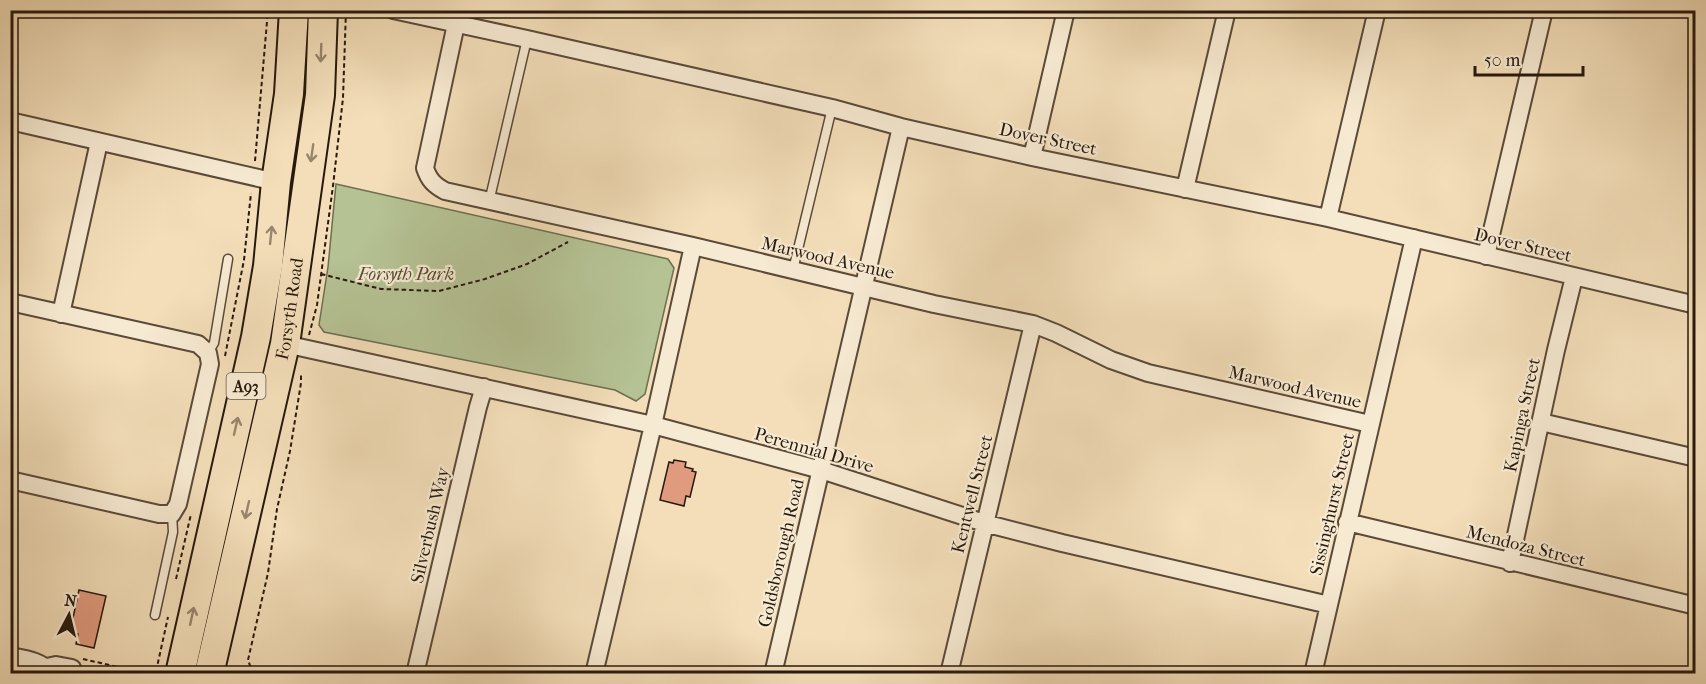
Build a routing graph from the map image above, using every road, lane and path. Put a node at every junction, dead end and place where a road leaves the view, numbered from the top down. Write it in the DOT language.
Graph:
graph roads {
  1 [pos="294,10"];
  2 [pos="323,10"];
  3 [pos="393,10"];
  4 [pos="1066,10"];
  5 [pos="1227,10"];
  6 [pos="1377,10"];
  7 [pos="1544,10"];
  8 [pos="456,24"];
  9 [pos="528,39"];
  10 [pos="832,108"];
  11 [pos="10,121"];
  12 [pos="901,127"];
  13 [pos="99,142"];
  14 [pos="1032,157"];
  15 [pos="276,182"];
  16 [pos="1185,189"];
  17 [pos="489,201"];
  18 [pos="1328,218"];
  19 [pos="1414,238"];
  20 [pos="568,242"];
  21 [pos="693,246"];
  22 [pos="1486,256"];
  23 [pos="228,259"];
  24 [pos="793,270"];
  25 [pos="321,274"];
  26 [pos="1574,277"];
  27 [pos="864,286"];
  28 [pos="10,302"];
  29 [pos="1695,305"];
  30 [pos="61,314"];
  31 [pos="1033,324"];
  32 [pos="256,337"];
  33 [pos="285,344"];
  34 [pos="208,353"];
  35 [pos="484,387"];
  36 [pos="1541,422"];
  37 [pos="1370,424"];
  38 [pos="653,425"];
  39 [pos="1695,458"];
  40 [pos="821,470"];
  41 [pos="10,480"];
  42 [pos="172,514"];
  43 [pos="1347,522"];
  44 [pos="984,523"];
  45 [pos="1510,563"];
  46 [pos="226,597"];
  47 [pos="1329,605"];
  48 [pos="1695,606"];
  49 [pos="155,615"];
  50 [pos="10,656"];
  51 [pos="72,668"];
  52 [pos="50,670"];
  53 [pos="180,674"];
  54 [pos="209,674"];
  55 [pos="227,674"];
  56 [pos="415,674"];
  57 [pos="594,674"];
  58 [pos="773,674"];
  59 [pos="949,674"];
  60 [pos="1313,674"];
  1 -- 15 [label="highway, Forsyth Road / A93"];
  2 -- 33 [label="highway, Forsyth Road / A93, one-way"];
  3 -- 8 [label="street, Dover Street"];
  4 -- 14 [label="street"];
  5 -- 16 [label="street"];
  6 -- 18 [label="street"];
  7 -- 22 [label="street"];
  8 -- 9 [label="street, Dover Street"];
  8 -- 17 [label="street, Marwood Avenue"];
  9 -- 10 [label="street, Dover Street"];
  9 -- 17 [label="lane"];
  10 -- 12 [label="street, Dover Street"];
  10 -- 24 [label="lane"];
  11 -- 13 [label="street"];
  12 -- 14 [label="street, Dover Street"];
  12 -- 27 [label="street, Goldsborough Road"];
  13 -- 15 [label="street"];
  13 -- 30 [label="street"];
  14 -- 16 [label="street, Dover Street"];
  32 -- 15 [label="highway, Forsyth Road / A93, one-way"];
  16 -- 18 [label="street, Dover Street"];
  17 -- 21 [label="street, Marwood Avenue"];
  18 -- 19 [label="street, Dover Street"];
  19 -- 22 [label="street, Dover Street"];
  19 -- 37 [label="street, Sissinghurst Street"];
  20 -- 25 [label="path"];
  21 -- 24 [label="street, Marwood Avenue"];
  21 -- 38 [label="street"];
  22 -- 26 [label="street, Dover Street"];
  23 -- 34 [label="lane"];
  24 -- 27 [label="street, Marwood Avenue"];
  26 -- 29 [label="street, Dover Street"];
  26 -- 36 [label="street, Kapinga Street"];
  27 -- 31 [label="street, Marwood Avenue"];
  27 -- 40 [label="street, Goldsborough Road"];
  28 -- 30 [label="street"];
  30 -- 34 [label="street"];
  31 -- 37 [label="street, Marwood Avenue"];
  31 -- 44 [label="street, Kentwell Street"];
  32 -- 33 [label="highway"];
  53 -- 32 [label="highway, Forsyth Road / A93, one-way"];
  33 -- 35 [label="street, Perennial Drive"];
  33 -- 46 [label="highway, Forsyth Road / A93, one-way"];
  34 -- 42 [label="street"];
  35 -- 38 [label="street, Perennial Drive"];
  35 -- 56 [label="street, Silverbush Way"];
  36 -- 39 [label="street"];
  36 -- 45 [label="street, Kapinga Street"];
  37 -- 43 [label="street, Sissinghurst Street"];
  38 -- 40 [label="street, Perennial Drive"];
  38 -- 57 [label="street"];
  40 -- 44 [label="street, Perennial Drive"];
  40 -- 58 [label="street, Goldsborough Road"];
  41 -- 42 [label="street"];
  42 -- 49 [label="lane"];
  43 -- 45 [label="street, Mendoza Street"];
  43 -- 47 [label="street, Sissinghurst Street"];
  44 -- 47 [label="street, Perennial Drive"];
  44 -- 59 [label="street, Kentwell Street"];
  45 -- 48 [label="street, Mendoza Street"];
  46 -- 54 [label="highway, Forsyth Road / A93"];
  46 -- 55 [label="highway"];
  47 -- 60 [label="street, Sissinghurst Street"];
  50 -- 52 [label="street"];
  51 -- 52 [label="street"];
}
